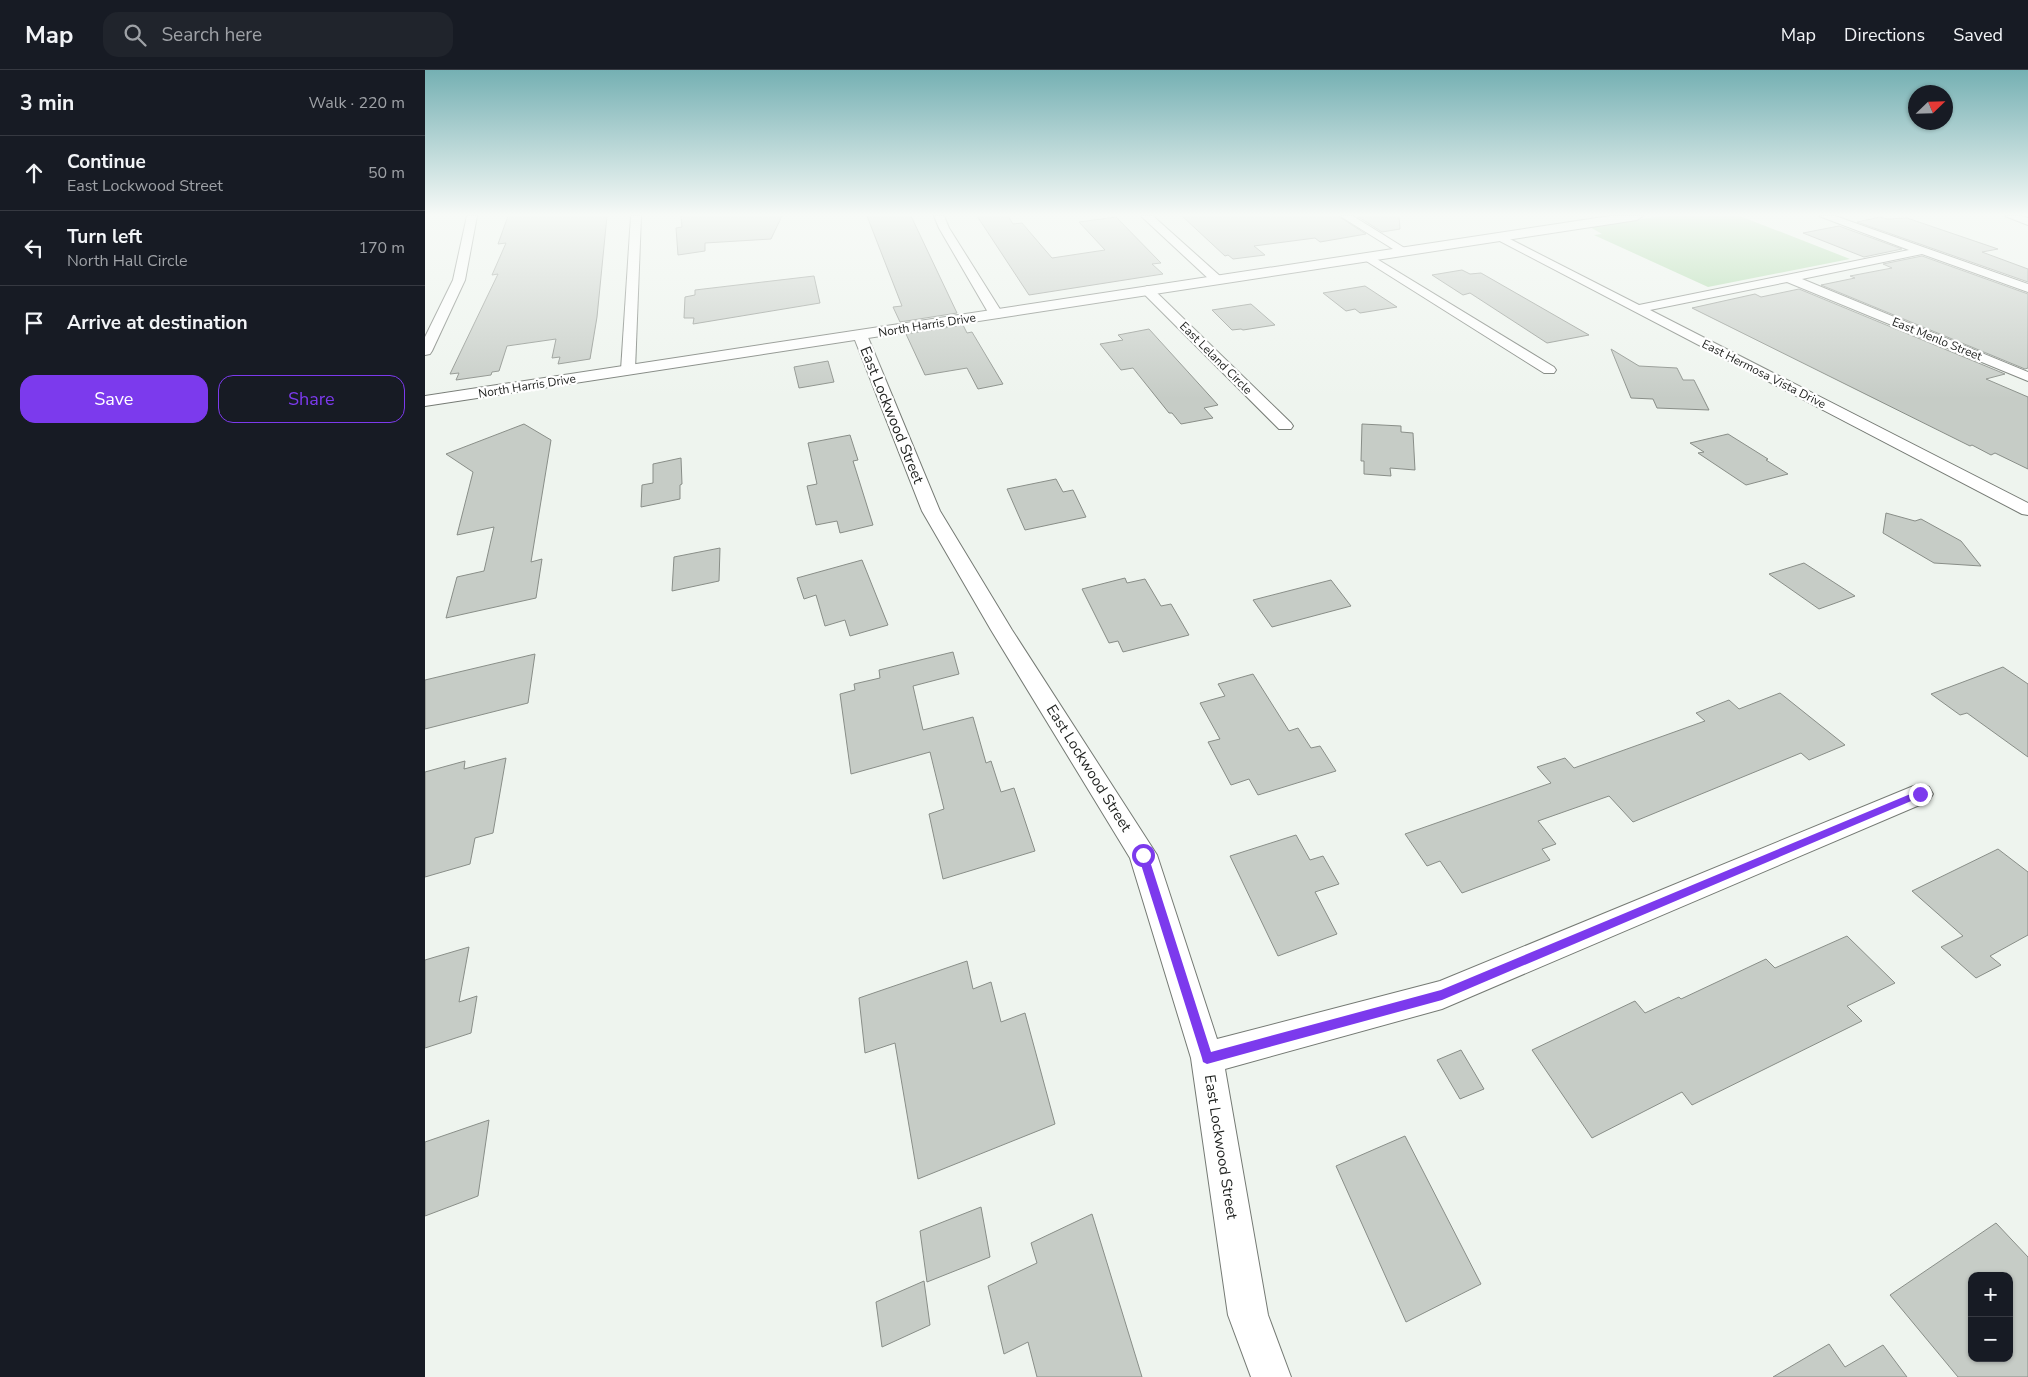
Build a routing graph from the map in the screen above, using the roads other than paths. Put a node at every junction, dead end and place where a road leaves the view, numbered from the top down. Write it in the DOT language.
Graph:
graph roads {
  1 [pos="460,277"];
  2 [pos="633,277"];
  3 [pos="973,277"];
  4 [pos="1213,277"];
  5 [pos="1237,277"];
  6 [pos="1398,277"];
  7 [pos="1575,277"];
  8 [pos="1800,277"];
  9 [pos="1996,277"];
  10 [pos="1791,279"];
  11 [pos="1216,280"];
  12 [pos="2028,288"];
  13 [pos="1147,290"];
  14 [pos="1637,309"];
  15 [pos="996,314"];
  16 [pos="860,335"];
  17 [pos="425,351"];
  18 [pos="628,370"];
  19 [pos="1549,370"];
  20 [pos="2028,376"];
  21 [pos="425,401"];
  22 [pos="1285,426"];
  23 [pos="2028,510"];
  24 [pos="1920,794"];
  25 [pos="1207,1058"];
  26 [pos="1271,1377"];
  1 -- 17 [label="street"];
  2 -- 18 [label="street"];
  3 -- 15 [label="street"];
  4 -- 11 [label="street"];
  5 -- 11 [label="street, North Harris Drive"];
  6 -- 19 [label="street"];
  7 -- 14 [label="street, East Hermosa Vista Drive"];
  8 -- 10 [label="street"];
  9 -- 12 [label="street"];
  10 -- 14 [label="street"];
  10 -- 20 [label="street, East Menlo Street"];
  11 -- 13 [label="street, North Harris Drive"];
  13 -- 15 [label="street, North Harris Drive"];
  13 -- 22 [label="street, East Leland Circle"];
  14 -- 23 [label="street, East Hermosa Vista Drive"];
  15 -- 16 [label="street, North Harris Drive"];
  16 -- 18 [label="street, North Harris Drive"];
  16 -- 25 [label="street, East Lockwood Street"];
  18 -- 21 [label="street, North Harris Drive"];
  24 -- 25 [label="street"];
  25 -- 26 [label="street, East Lockwood Street"];
}
